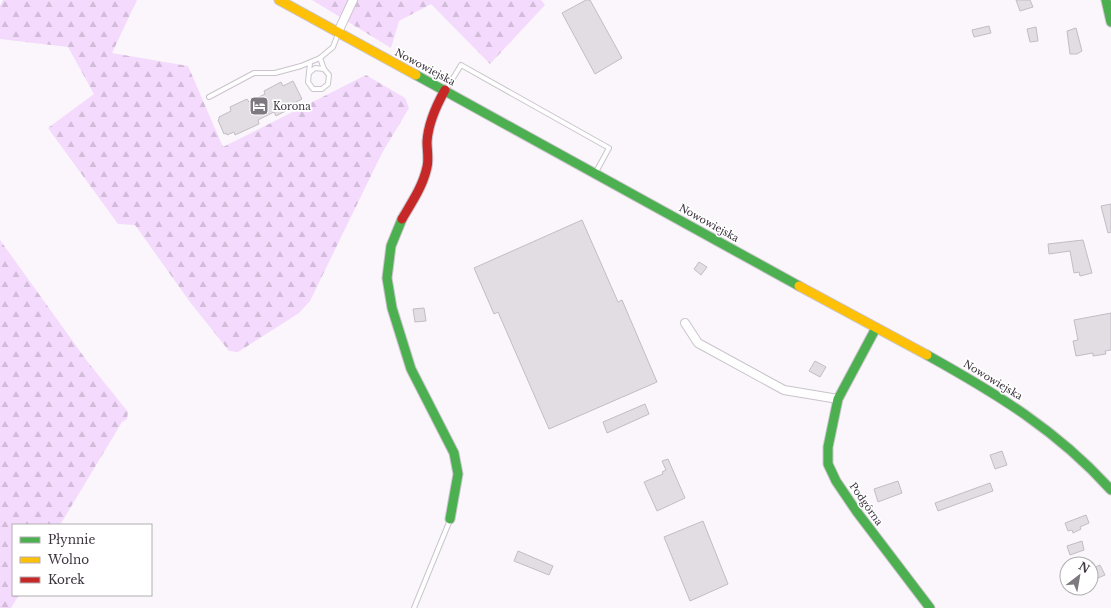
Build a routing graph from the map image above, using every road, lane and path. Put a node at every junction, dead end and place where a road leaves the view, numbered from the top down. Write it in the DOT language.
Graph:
graph roads {
  1 [pos="279,0"];
  2 [pos="353,0"];
  3 [pos="1106,0"];
  4 [pos="1111,22"];
  5 [pos="338,32"];
  6 [pos="320,58"];
  7 [pos="310,63"];
  8 [pos="324,69"];
  9 [pos="309,74"];
  10 [pos="445,90"];
  11 [pos="209,97"];
  12 [pos="595,174"];
  13 [pos="685,323"];
  14 [pos="876,328"];
  15 [pos="838,399"];
  16 [pos="1111,490"];
  17 [pos="450,519"];
  18 [pos="414,608"];
  19 [pos="930,608"];
  1 -- 5 [label="main road, Nowowiejska"];
  2 -- 5 [label="street"];
  3 -- 4 [label="main road"];
  5 -- 6 [label="lane"];
  5 -- 10 [label="main road, Nowowiejska"];
  6 -- 7 [label="lane"];
  6 -- 8 [label="lane"];
  7 -- 9 [label="lane"];
  7 -- 11 [label="lane"];
  8 -- 9 [label="lane"];
  8 -- 9 [label="lane"];
  10 -- 12 [label="main road, Nowowiejska"];
  10 -- 12 [label="lane"];
  10 -- 17 [label="main road"];
  12 -- 14 [label="main road, Nowowiejska"];
  13 -- 15 [label="street"];
  14 -- 15 [label="main road, Podgórna"];
  14 -- 16 [label="main road, Nowowiejska"];
  15 -- 19 [label="main road, Podgórna"];
  17 -- 18 [label="lane"];
}
